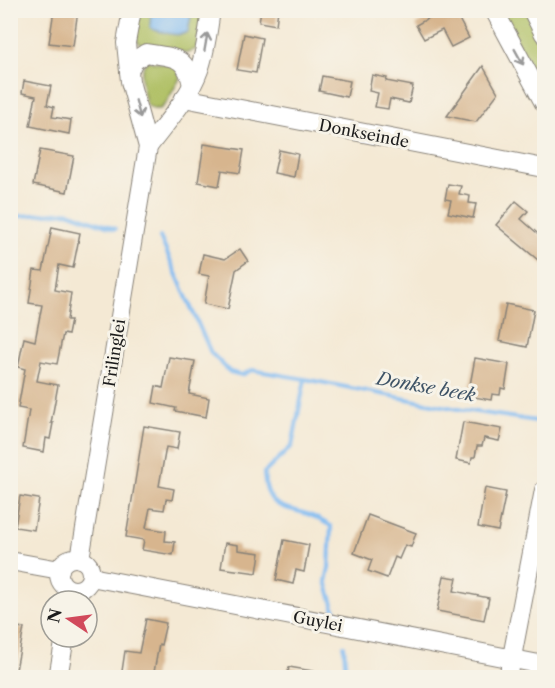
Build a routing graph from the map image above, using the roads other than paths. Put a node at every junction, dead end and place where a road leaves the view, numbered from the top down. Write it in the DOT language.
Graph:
graph roads {
  1 [pos="132,10"];
  2 [pos="211,10"];
  3 [pos="494,10"];
  4 [pos="532,10"];
  5 [pos="544,34"];
  6 [pos="129,70"];
  7 [pos="188,92"];
  8 [pos="544,104"];
  9 [pos="148,147"];
  10 [pos="544,168"];
  11 [pos="544,490"];
  12 [pos="80,559"];
  13 [pos="10,561"];
  14 [pos="60,570"];
  15 [pos="91,577"];
  16 [pos="67,589"];
  17 [pos="81,589"];
  18 [pos="63,649"];
  19 [pos="512,658"];
  20 [pos="544,665"];
  21 [pos="58,678"];
  22 [pos="508,678"];
  1 -- 6 [label="street, Frilinglei"];
  7 -- 2 [label="street, Frilinglei, one-way"];
  3 -- 8 [label="street, one-way"];
  4 -- 5 [label="street"];
  6 -- 7 [label="street"];
  6 -- 9 [label="street, Frilinglei, one-way"];
  7 -- 9 [label="street, Frilinglei"];
  7 -- 10 [label="street, Donkseinde"];
  9 -- 12 [label="street, Frilinglei"];
  11 -- 19 [label="street"];
  12 -- 14 [label="street"];
  12 -- 15 [label="street"];
  13 -- 14 [label="street"];
  14 -- 16 [label="street"];
  15 -- 17 [label="street"];
  15 -- 19 [label="street, Guylei"];
  18 -- 21 [label="street"];
  19 -- 20 [label="street, Guylei"];
  19 -- 22 [label="street"];
}
